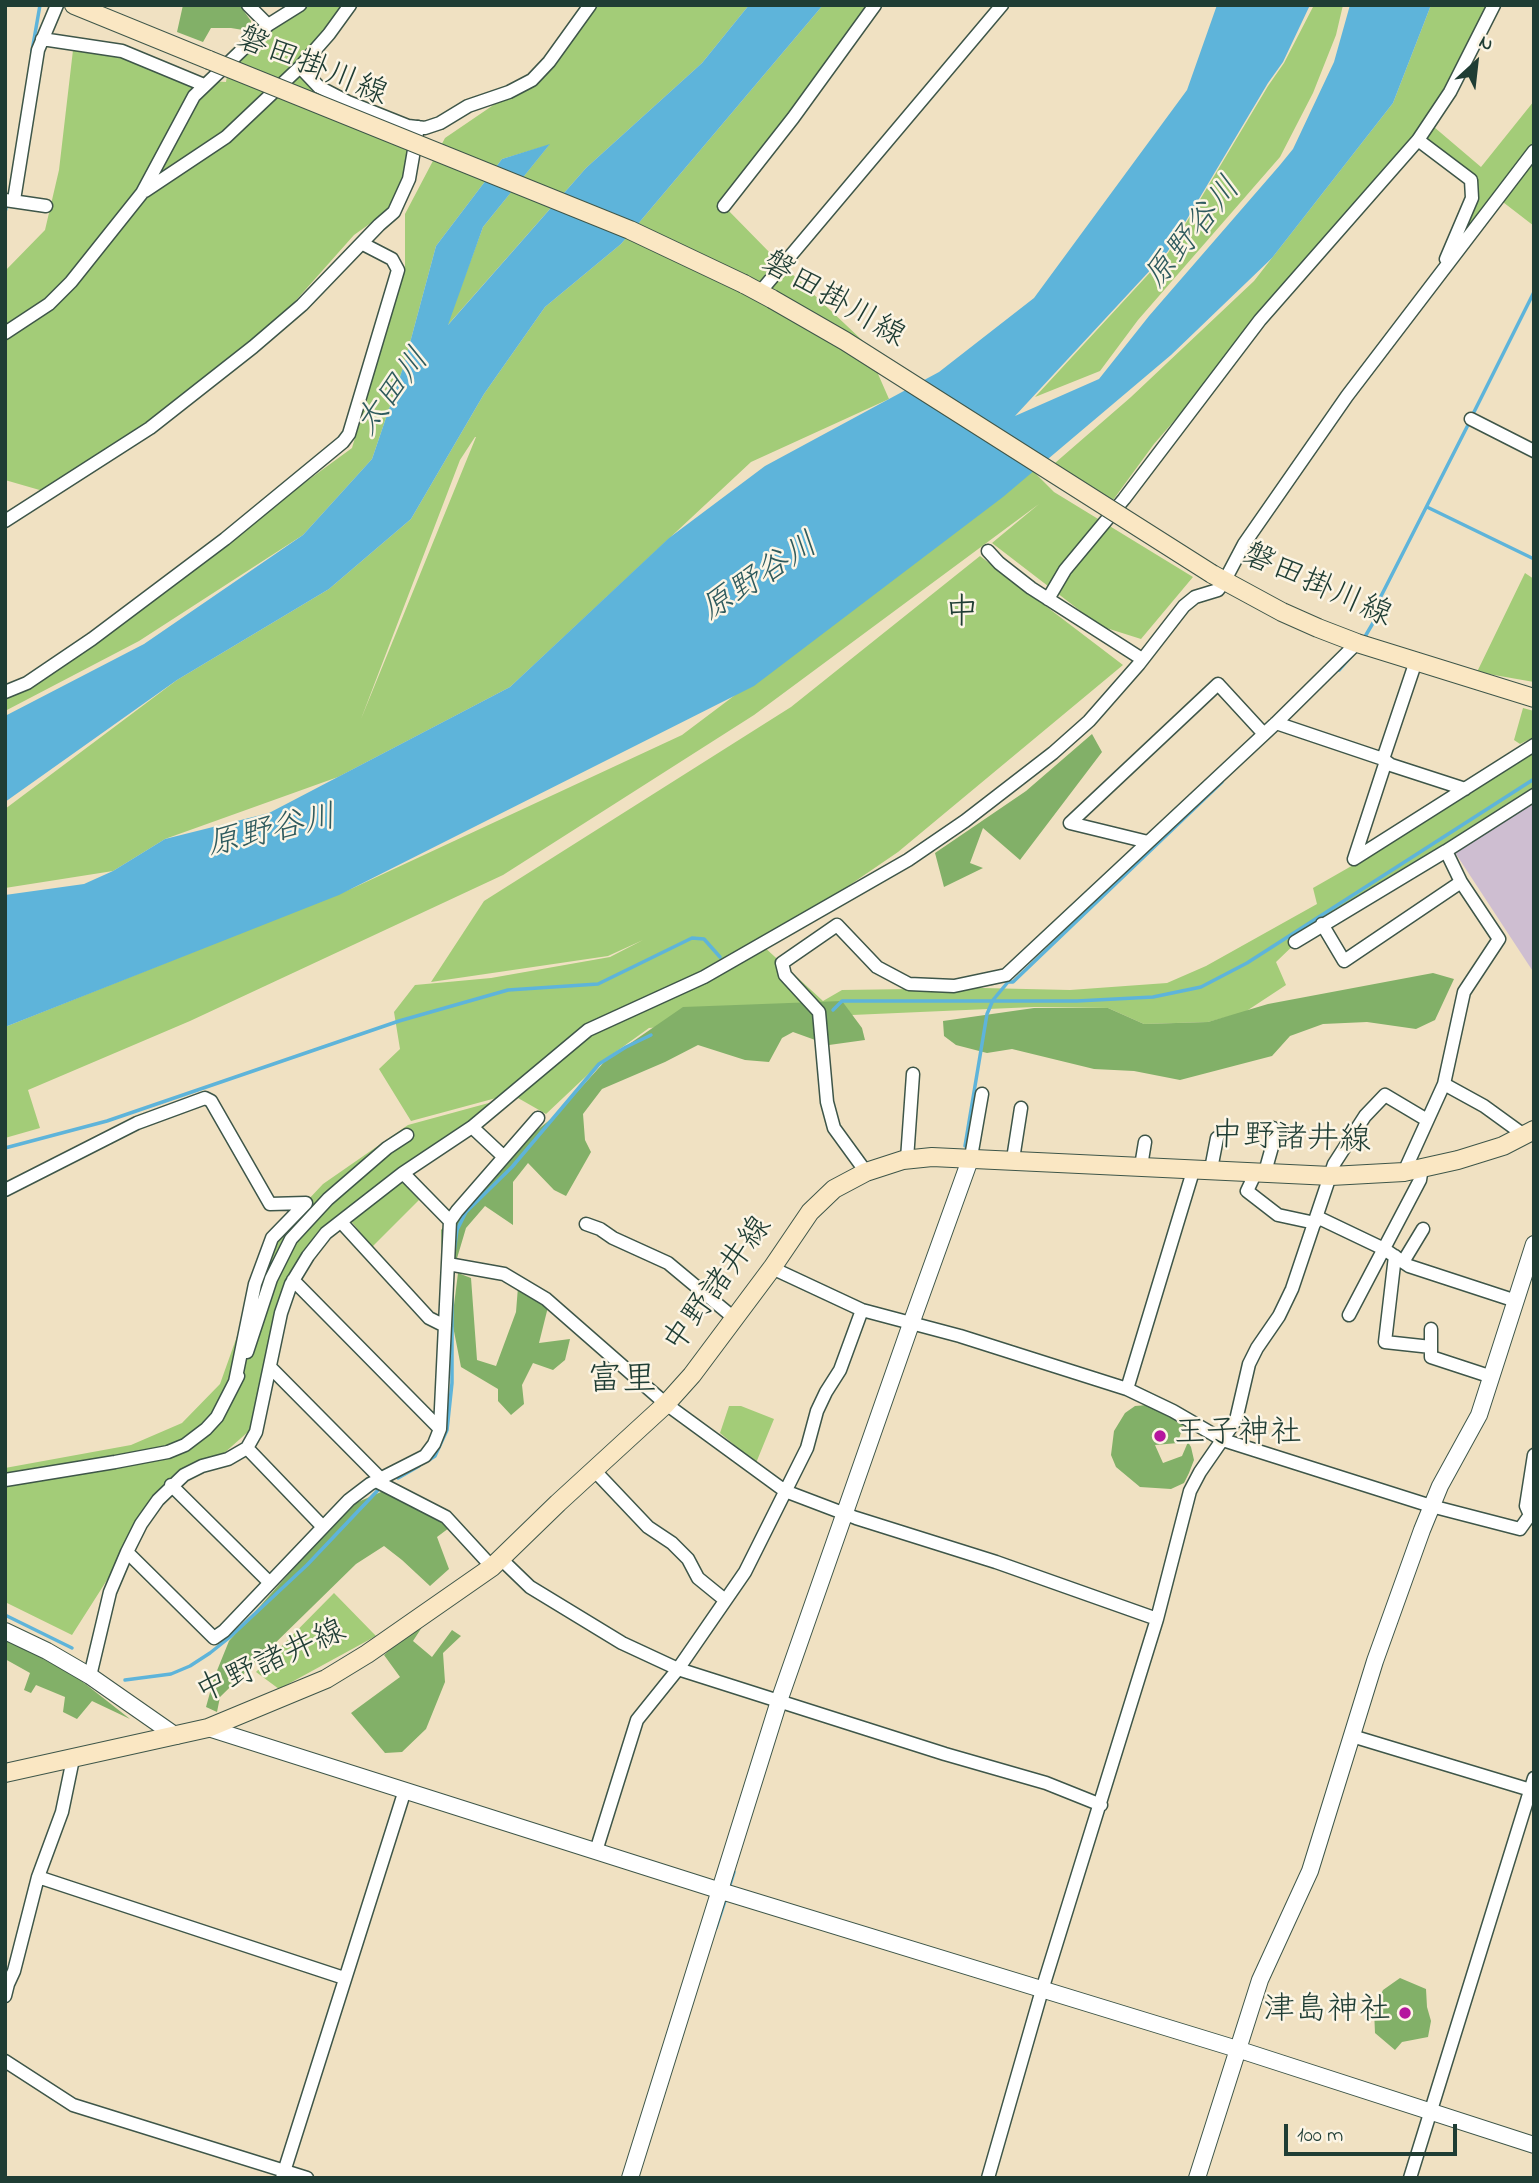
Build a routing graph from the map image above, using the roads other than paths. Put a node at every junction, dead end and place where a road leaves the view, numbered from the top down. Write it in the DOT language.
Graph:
graph roads {
  1 [pos="57,5"];
  2 [pos="74,5"];
  3 [pos="248,5"];
  4 [pos="300,5"];
  5 [pos="351,5"];
  6 [pos="590,5"];
  7 [pos="875,5"];
  8 [pos="1002,5"];
  9 [pos="1494,5"];
  10 [pos="268,24"];
  11 [pos="42,39"];
  12 [pos="300,67"];
  13 [pos="204,85"];
  14 [pos="418,127"];
  15 [pos="1418,140"];
  16 [pos="1534,151"];
  17 [pos="142,193"];
  18 [pos="10,200"];
  19 [pos="46,206"];
  20 [pos="724,206"];
  21 [pos="363,244"];
  22 [pos="1444,267"];
  23 [pos="766,296"];
  24 [pos="5,333"];
  25 [pos="1471,419"];
  26 [pos="1534,451"];
  27 [pos="5,522"];
  28 [pos="988,551"];
  29 [pos="1218,578"];
  30 [pos="1048,599"];
  31 [pos="1357,643"];
  32 [pos="1142,659"];
  33 [pos="1416,661"];
  34 [pos="5,692"];
  35 [pos="1534,698"];
  36 [pos="1276,723"];
  37 [pos="1264,734"];
  38 [pos="1534,745"];
  39 [pos="1384,760"];
  40 [pos="1465,789"];
  41 [pos="1534,795"];
  42 [pos="1149,842"];
  43 [pos="1446,851"];
  44 [pos="1461,882"];
  45 [pos="1322,924"];
  46 [pos="1295,942"];
  47 [pos="913,1074"];
  48 [pos="1444,1084"];
  49 [pos="982,1094"];
  50 [pos="1021,1108"];
  51 [pos="538,1118"];
  52 [pos="1427,1120"];
  53 [pos="472,1127"];
  54 [pos="1273,1128"];
  55 [pos="1529,1133"];
  56 [pos="407,1135"];
  57 [pos="1217,1138"];
  58 [pos="1144,1142"];
  59 [pos="504,1157"];
  60 [pos="971,1157"];
  61 [pos="907,1159"];
  62 [pos="1013,1159"];
  63 [pos="1141,1166"];
  64 [pos="1422,1168"];
  65 [pos="1203,1169"];
  66 [pos="866,1172"];
  67 [pos="1261,1172"];
  68 [pos="1404,1172"];
  69 [pos="403,1173"];
  70 [pos="1331,1176"];
  71 [pos="5,1190"];
  72 [pos="1316,1220"];
  73 [pos="450,1221"];
  74 [pos="341,1222"];
  75 [pos="586,1224"];
  76 [pos="1423,1229"];
  77 [pos="1534,1244"];
  78 [pos="1394,1256"];
  79 [pos="451,1264"];
  80 [pos="772,1268"];
  81 [pos="293,1280"];
  82 [pos="1516,1301"];
  83 [pos="862,1310"];
  84 [pos="1349,1315"];
  85 [pos="734,1318"];
  86 [pos="912,1321"];
  87 [pos="445,1326"];
  88 [pos="1431,1329"];
  89 [pos="1431,1347"];
  90 [pos="270,1367"];
  91 [pos="1492,1377"];
  92 [pos="235,1382"];
  93 [pos="1127,1389"];
  94 [pos="666,1404"];
  95 [pos="440,1429"];
  96 [pos="1223,1440"];
  97 [pos="247,1448"];
  98 [pos="1534,1455"];
  99 [pos="594,1471"];
  100 [pos="5,1480"];
  101 [pos="378,1480"];
  102 [pos="171,1485"];
  103 [pos="785,1491"];
  104 [pos="1431,1506"];
  105 [pos="845,1514"];
  106 [pos="1532,1514"];
  107 [pos="323,1527"];
  108 [pos="127,1552"];
  109 [pos="496,1563"];
  110 [pos="270,1583"];
  111 [pos="725,1600"];
  112 [pos="1157,1619"];
  113 [pos="5,1631"];
  114 [pos="678,1669"];
  115 [pos="90,1676"];
  116 [pos="779,1701"];
  117 [pos="208,1728"];
  118 [pos="176,1736"];
  119 [pos="1352,1736"];
  120 [pos="73,1759"];
  121 [pos="5,1773"];
  122 [pos="1533,1787"];
  123 [pos="405,1790"];
  124 [pos="1101,1805"];
  125 [pos="596,1851"];
  126 [pos="38,1877"];
  127 [pos="721,1891"];
  128 [pos="10,1968"];
  129 [pos="344,1978"];
  130 [pos="1042,1990"];
  131 [pos="5,1996"];
  132 [pos="1237,2049"];
  133 [pos="5,2061"];
  134 [pos="1429,2113"];
  135 [pos="1534,2145"];
  136 [pos="283,2174"];
  137 [pos="307,2178"];
  138 [pos="630,2178"];
  139 [pos="988,2178"];
  140 [pos="1197,2178"];
  141 [pos="1410,2178"];
  1 -- 11 [label="street"];
  2 -- 23 [label="main road, 磐田掛川線, bridge"];
  3 -- 10 [label="street"];
  4 -- 10 [label="street"];
  5 -- 12 [label="street"];
  6 -- 14 [label="street"];
  7 -- 20 [label="street"];
  8 -- 23 [label="street"];
  9 -- 15 [label="street"];
  10 -- 13 [label="street"];
  11 -- 13 [label="street"];
  11 -- 18 [label="street"];
  12 -- 14 [label="street"];
  12 -- 17 [label="street"];
  13 -- 17 [label="street"];
  14 -- 21 [label="street"];
  15 -- 22 [label="street"];
  15 -- 30 [label="street"];
  16 -- 22 [label="street"];
  17 -- 24 [label="street"];
  18 -- 19 [label="street"];
  21 -- 27 [label="street"];
  21 -- 34 [label="street"];
  22 -- 29 [label="street"];
  23 -- 29 [label="main road, 磐田掛川線, bridge"];
  25 -- 26 [label="street"];
  28 -- 30 [label="street"];
  29 -- 31 [label="main road, 磐田掛川線"];
  29 -- 32 [label="street"];
  30 -- 32 [label="street"];
  31 -- 33 [label="main road, 磐田掛川線"];
  31 -- 36 [label="street"];
  32 -- 53 [label="street"];
  33 -- 35 [label="main road, 磐田掛川線"];
  33 -- 39 [label="street"];
  36 -- 37 [label="street"];
  36 -- 39 [label="street"];
  37 -- 42 [label="street"];
  37 -- 42 [label="street"];
  38 -- 40 [label="street"];
  39 -- 40 [label="street"];
  39 -- 40 [label="street"];
  41 -- 43 [label="street"];
  42 -- 66 [label="street"];
  43 -- 44 [label="street"];
  43 -- 45 [label="street"];
  44 -- 45 [label="street"];
  44 -- 48 [label="street"];
  45 -- 46 [label="street"];
  47 -- 61 [label="street"];
  48 -- 52 [label="street"];
  48 -- 55 [label="street"];
  49 -- 60 [label="street"];
  50 -- 62 [label="street"];
  51 -- 59 [label="street"];
  52 -- 68 [label="street"];
  52 -- 70 [label="street"];
  53 -- 59 [label="street"];
  53 -- 69 [label="street"];
  54 -- 67 [label="street"];
  55 -- 64 [label="main road, 中野諸井線"];
  56 -- 92 [label="street"];
  57 -- 65 [label="street"];
  58 -- 63 [label="street"];
  59 -- 73 [label="street"];
  60 -- 61 [label="main road, 中野諸井線"];
  60 -- 62 [label="main road, 中野諸井線"];
  60 -- 86 [label="street"];
  61 -- 66 [label="main road, 中野諸井線"];
  62 -- 63 [label="main road, 中野諸井線"];
  63 -- 65 [label="main road, 中野諸井線"];
  64 -- 68 [label="main road, 中野諸井線"];
  64 -- 78 [label="street"];
  65 -- 67 [label="main road, 中野諸井線"];
  65 -- 93 [label="street"];
  66 -- 80 [label="main road, 中野諸井線"];
  67 -- 70 [label="main road, 中野諸井線"];
  67 -- 72 [label="street"];
  68 -- 70 [label="main road, 中野諸井線"];
  69 -- 73 [label="street"];
  69 -- 74 [label="street"];
  70 -- 72 [label="street"];
  71 -- 92 [label="street"];
  72 -- 78 [label="street"];
  72 -- 96 [label="street"];
  73 -- 79 [label="street"];
  74 -- 81 [label="street"];
  74 -- 87 [label="street"];
  75 -- 85 [label="street"];
  76 -- 78 [label="street"];
  77 -- 82 [label="street"];
  78 -- 82 [label="street"];
  78 -- 84 [label="street"];
  78 -- 89 [label="street"];
  79 -- 87 [label="street"];
  79 -- 94 [label="street"];
  80 -- 83 [label="street"];
  80 -- 85 [label="main road, 中野諸井線"];
  81 -- 90 [label="street"];
  81 -- 95 [label="street"];
  82 -- 91 [label="street"];
  83 -- 86 [label="street"];
  83 -- 103 [label="street"];
  85 -- 94 [label="main road, 中野諸井線"];
  86 -- 93 [label="street"];
  86 -- 105 [label="street"];
  87 -- 95 [label="street"];
  88 -- 89 [label="street"];
  89 -- 91 [label="street"];
  90 -- 97 [label="street"];
  90 -- 101 [label="street"];
  91 -- 104 [label="street"];
  92 -- 100 [label="street"];
  93 -- 96 [label="street"];
  94 -- 99 [label="main road, 中野諸井線"];
  94 -- 103 [label="street"];
  95 -- 101 [label="street"];
  96 -- 104 [label="street"];
  96 -- 112 [label="street"];
  97 -- 102 [label="street"];
  97 -- 107 [label="street"];
  98 -- 106 [label="street"];
  99 -- 109 [label="main road, 中野諸井線"];
  99 -- 111 [label="street"];
  101 -- 107 [label="street"];
  101 -- 109 [label="street"];
  102 -- 108 [label="street"];
  102 -- 110 [label="street"];
  103 -- 105 [label="street"];
  103 -- 111 [label="street"];
  104 -- 106 [label="street"];
  104 -- 119 [label="street"];
  105 -- 112 [label="street"];
  105 -- 116 [label="street"];
  107 -- 110 [label="street"];
  108 -- 110 [label="street"];
  108 -- 115 [label="street"];
  109 -- 114 [label="street"];
  109 -- 117 [label="main road, 中野諸井線"];
  111 -- 114 [label="street"];
  112 -- 124 [label="street"];
  113 -- 115 [label="street"];
  114 -- 116 [label="street"];
  114 -- 125 [label="street"];
  115 -- 118 [label="street"];
  116 -- 124 [label="street"];
  116 -- 127 [label="street"];
  117 -- 118 [label="main road, 中野諸井線"];
  117 -- 123 [label="street"];
  118 -- 120 [label="main road, 中野諸井線"];
  119 -- 122 [label="street"];
  119 -- 132 [label="street"];
  120 -- 121 [label="main road, 中野諸井線"];
  120 -- 126 [label="street"];
  122 -- 134 [label="street"];
  123 -- 125 [label="street"];
  123 -- 129 [label="street"];
  124 -- 130 [label="street"];
  125 -- 127 [label="street"];
  126 -- 128 [label="street"];
  126 -- 129 [label="street"];
  127 -- 130 [label="street"];
  127 -- 138 [label="street"];
  128 -- 131 [label="street"];
  129 -- 136 [label="street"];
  130 -- 132 [label="street"];
  130 -- 139 [label="street"];
  132 -- 134 [label="street"];
  132 -- 140 [label="street"];
  133 -- 136 [label="street"];
  134 -- 135 [label="street"];
  134 -- 141 [label="street"];
  136 -- 137 [label="street"];
}
